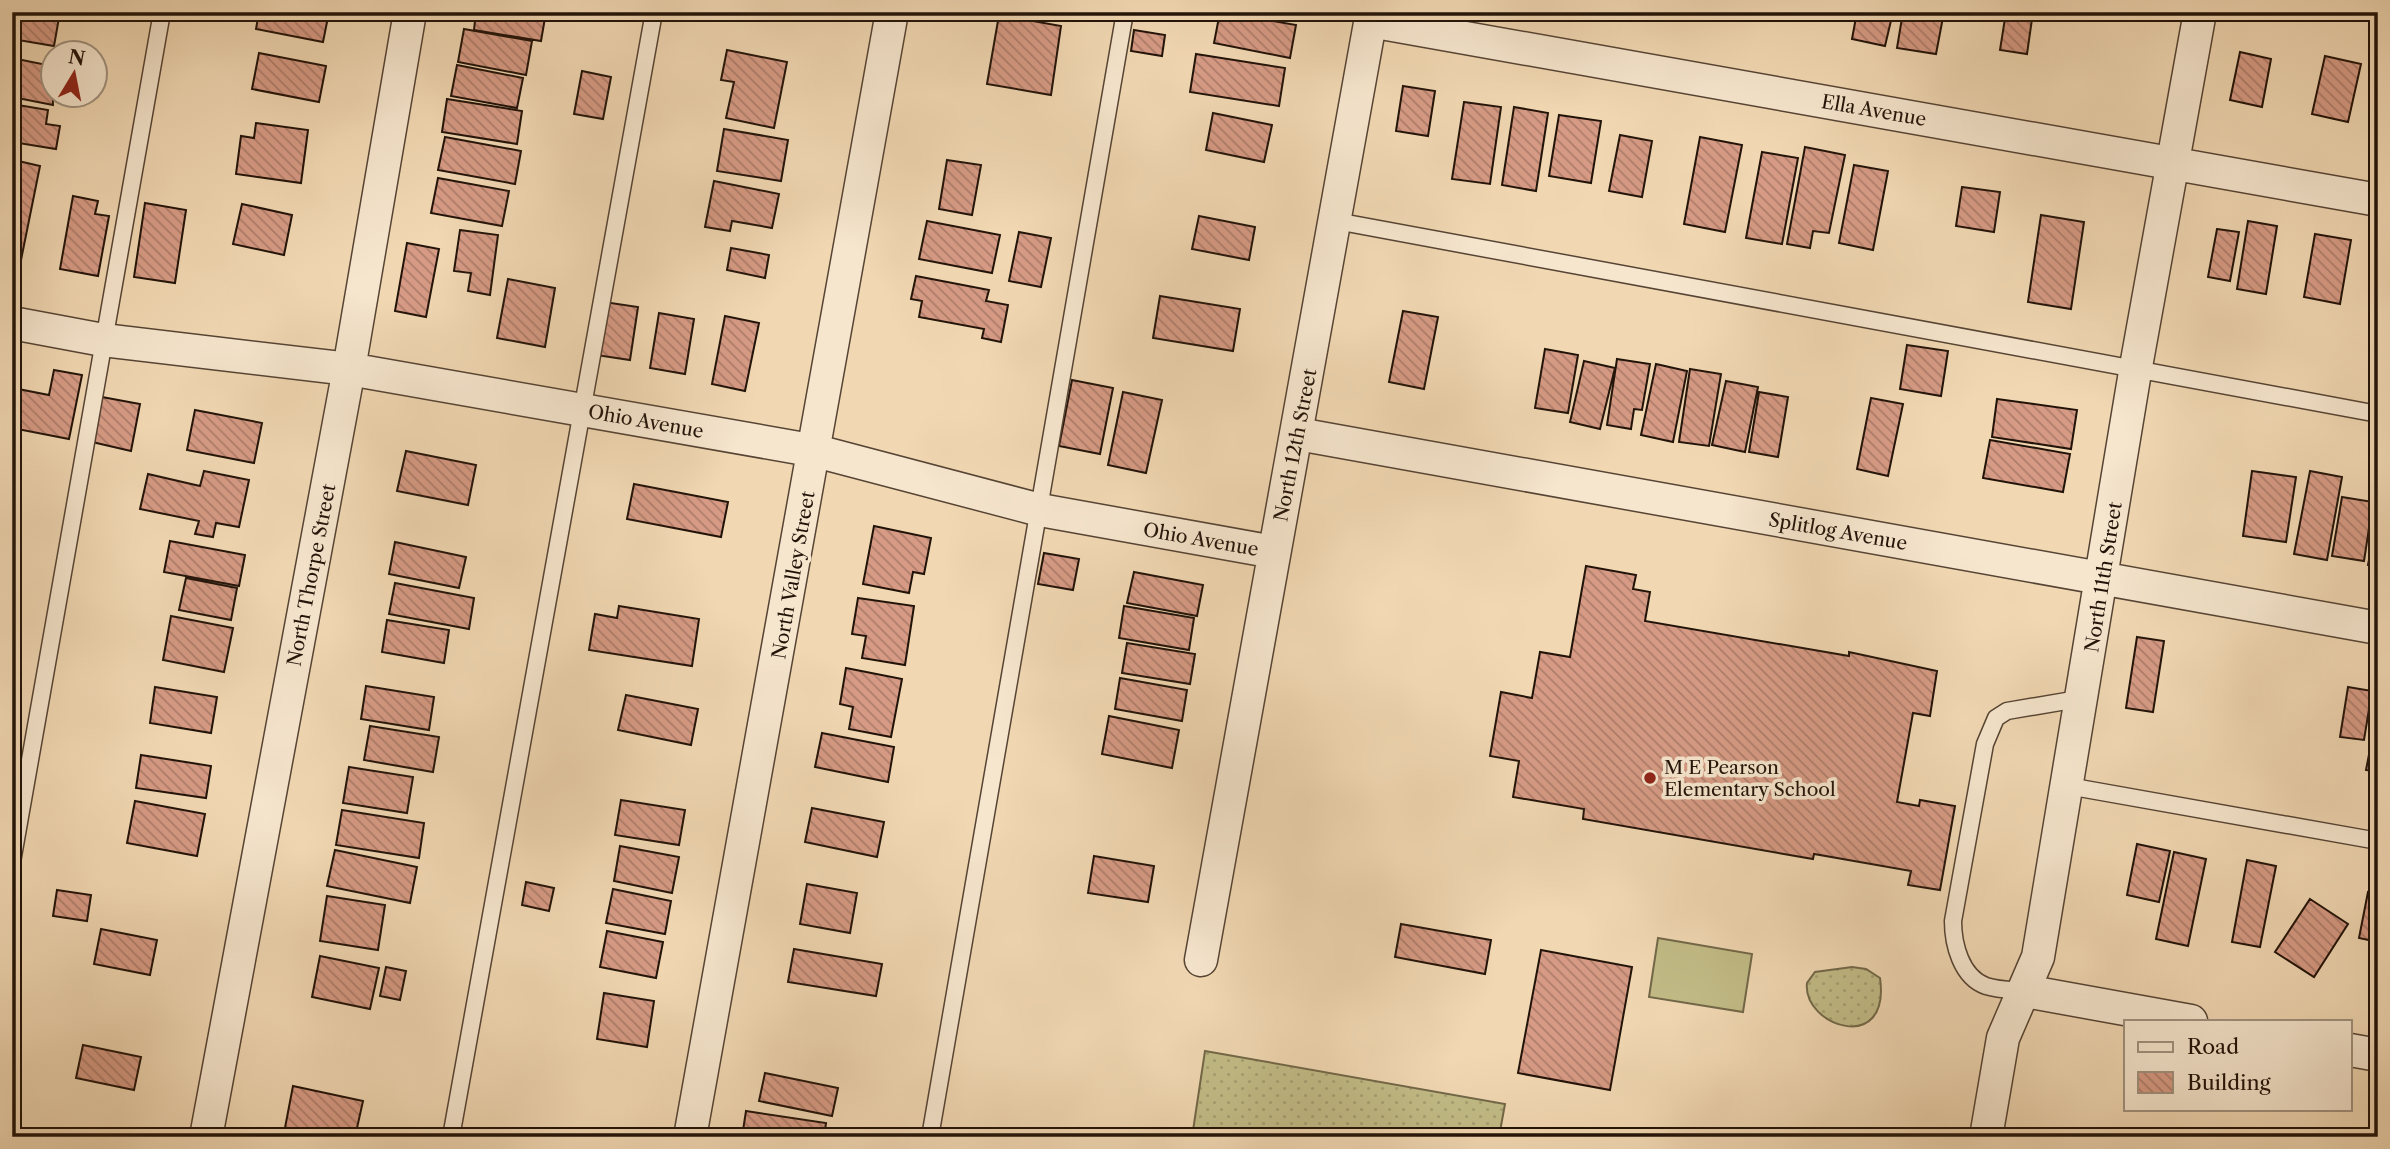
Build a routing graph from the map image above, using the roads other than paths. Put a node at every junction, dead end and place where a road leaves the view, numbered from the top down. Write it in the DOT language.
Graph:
graph roads {
  1 [pos="162,12"];
  2 [pos="410,12"];
  3 [pos="654,12"];
  4 [pos="892,12"];
  5 [pos="1125,12"];
  6 [pos="2200,12"];
  7 [pos="1371,16"];
  8 [pos="2172,163"];
  9 [pos="2378,200"];
  10 [pos="1336,221"];
  11 [pos="12,323"];
  12 [pos="103,340"];
  13 [pos="349,369"];
  14 [pos="2135,372"];
  15 [pos="581,410"];
  16 [pos="2378,414"];
  17 [pos="1298,434"];
  18 [pos="816,452"];
  19 [pos="1040,510"];
  20 [pos="1274,552"];
  21 [pos="2102,579"];
  22 [pos="2378,628"];
  23 [pos="2084,698"];
  24 [pos="2068,786"];
  25 [pos="2378,841"];
  26 [pos="12,862"];
  27 [pos="1201,960"];
  28 [pos="2025,991"];
  29 [pos="2185,1020"];
  30 [pos="2352,1050"];
  31 [pos="2378,1055"];
  32 [pos="206,1137"];
  33 [pos="451,1137"];
  34 [pos="691,1137"];
  35 [pos="930,1137"];
  36 [pos="1986,1137"];
  1 -- 12 [label="lane"];
  2 -- 13 [label="street, North Thorpe Street"];
  3 -- 15 [label="lane"];
  4 -- 18 [label="street, North Valley Street"];
  5 -- 19 [label="lane"];
  6 -- 8 [label="street, North 11th Street"];
  7 -- 8 [label="street, Ella Avenue"];
  7 -- 10 [label="street, North 12th Street"];
  8 -- 9 [label="street, Ella Avenue"];
  8 -- 14 [label="street, North 11th Street"];
  10 -- 14 [label="lane"];
  10 -- 17 [label="street, North 12th Street"];
  11 -- 12 [label="street, Ohio Avenue"];
  12 -- 13 [label="street, Ohio Avenue"];
  12 -- 26 [label="lane"];
  13 -- 15 [label="street, Ohio Avenue"];
  13 -- 32 [label="street, North Thorpe Street"];
  14 -- 16 [label="lane"];
  14 -- 21 [label="street, North 11th Street"];
  15 -- 18 [label="street, Ohio Avenue"];
  15 -- 33 [label="lane"];
  17 -- 20 [label="street, North 12th Street"];
  17 -- 21 [label="street, Splitlog Avenue"];
  18 -- 19 [label="street, Ohio Avenue"];
  18 -- 34 [label="street, North Valley Street"];
  19 -- 20 [label="street, Ohio Avenue"];
  19 -- 35 [label="lane"];
  20 -- 27 [label="street, North 12th Street"];
  21 -- 22 [label="street, Splitlog Avenue"];
  21 -- 23 [label="street, North 11th Street"];
  23 -- 24 [label="street, North 11th Street"];
  23 -- 28 [label="lane"];
  24 -- 25 [label="lane"];
  24 -- 28 [label="street, North 11th Street"];
  28 -- 29 [label="street"];
  28 -- 36 [label="street, North 11th Street"];
  30 -- 31 [label="street"];
}
